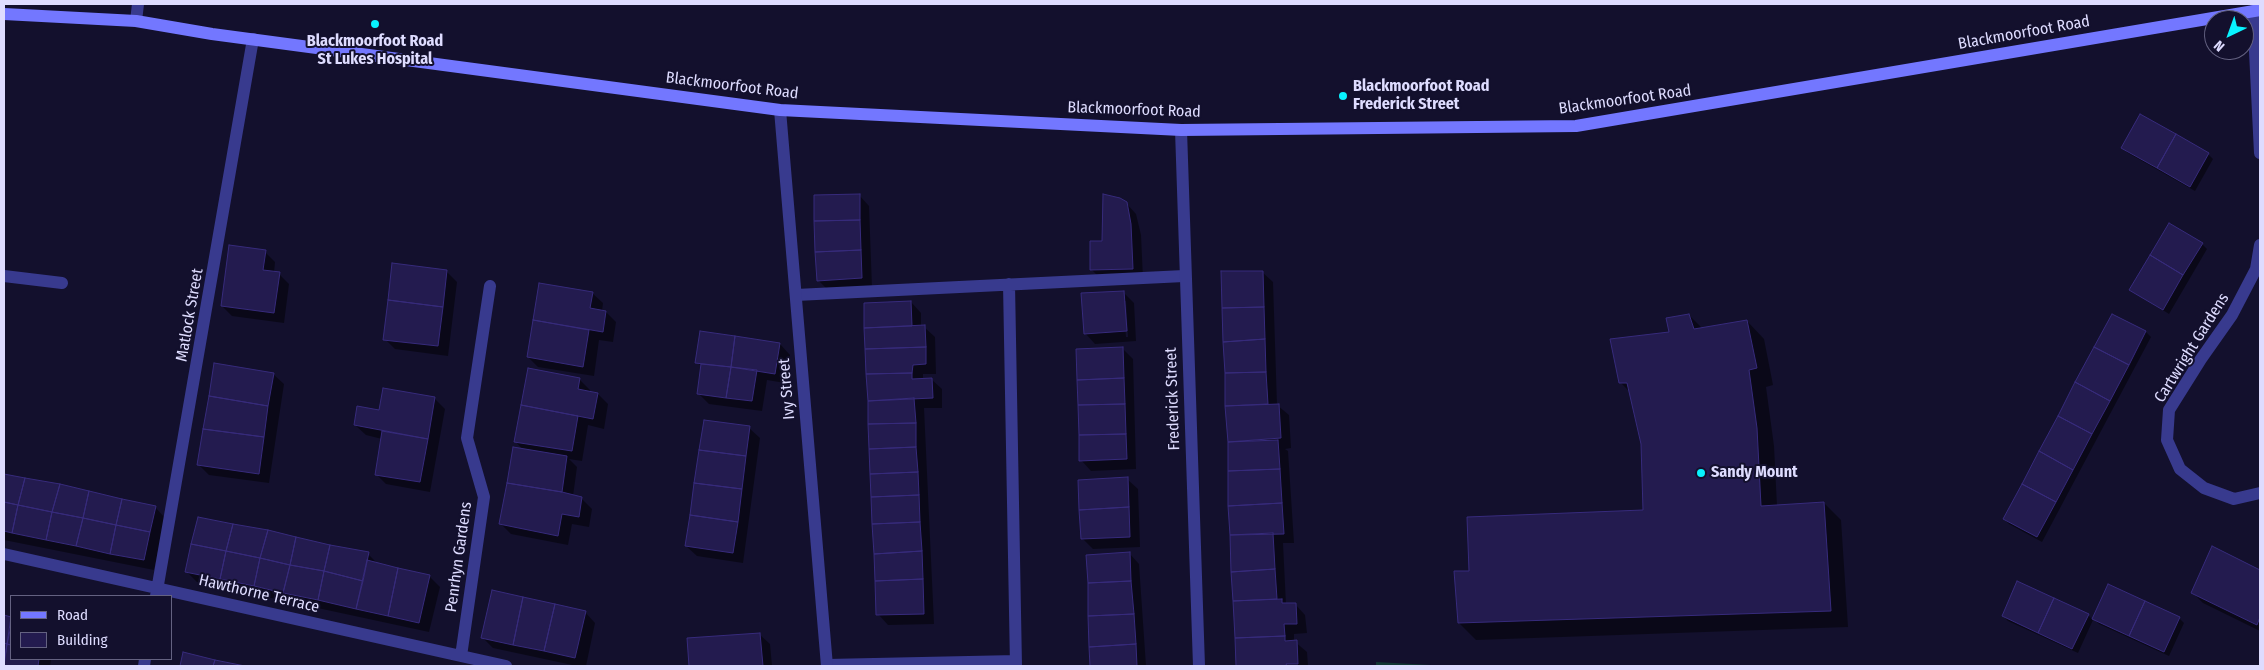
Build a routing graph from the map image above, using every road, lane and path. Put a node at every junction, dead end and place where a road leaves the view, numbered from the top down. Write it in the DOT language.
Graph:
graph roads {
  1 [pos="138,4"];
  2 [pos="2257,10"];
  3 [pos="4,14"];
  4 [pos="136,21"];
  5 [pos="253,39"];
  6 [pos="780,110"];
  7 [pos="1181,130"];
  8 [pos="2260,153"];
  9 [pos="2260,245"];
  10 [pos="4,276"];
  11 [pos="1184,276"];
  12 [pos="62,283"];
  13 [pos="1010,284"];
  14 [pos="490,286"];
  15 [pos="796,295"];
  16 [pos="2260,493"];
  17 [pos="4,554"];
  18 [pos="157,592"];
  19 [pos="171,595"];
  20 [pos="172,595"];
  21 [pos="461,656"];
  22 [pos="1016,664"];
  23 [pos="506,666"];
  24 [pos="827,666"];
  25 [pos="1199,666"];
  1 -- 4 [label="street"];
  2 -- 7 [label="street, Blackmoorfoot Road"];
  2 -- 8 [label="street"];
  3 -- 4 [label="street, Blackmoorfoot Road"];
  4 -- 5 [label="street, Blackmoorfoot Road"];
  5 -- 6 [label="street, Blackmoorfoot Road"];
  5 -- 18 [label="street, Matlock Street"];
  6 -- 7 [label="street, Blackmoorfoot Road"];
  6 -- 15 [label="street, Ivy Street"];
  7 -- 11 [label="street, Frederick Street"];
  9 -- 16 [label="street, Cartwright Gardens"];
  10 -- 12 [label="street"];
  11 -- 13 [label="street"];
  11 -- 25 [label="street, Frederick Street"];
  13 -- 15 [label="street"];
  13 -- 22 [label="street"];
  14 -- 21 [label="street, Penrhyn Gardens"];
  15 -- 24 [label="street, Ivy Street"];
  17 -- 18 [label="street, Hawthorne Terrace"];
  18 -- 19 [label="street, Hawthorne Terrace"];
  20 -- 21 [label="street, Hawthorne Terrace"];
  21 -- 23 [label="street, Hawthorne Terrace"];
  22 -- 24 [label="street"];
}
